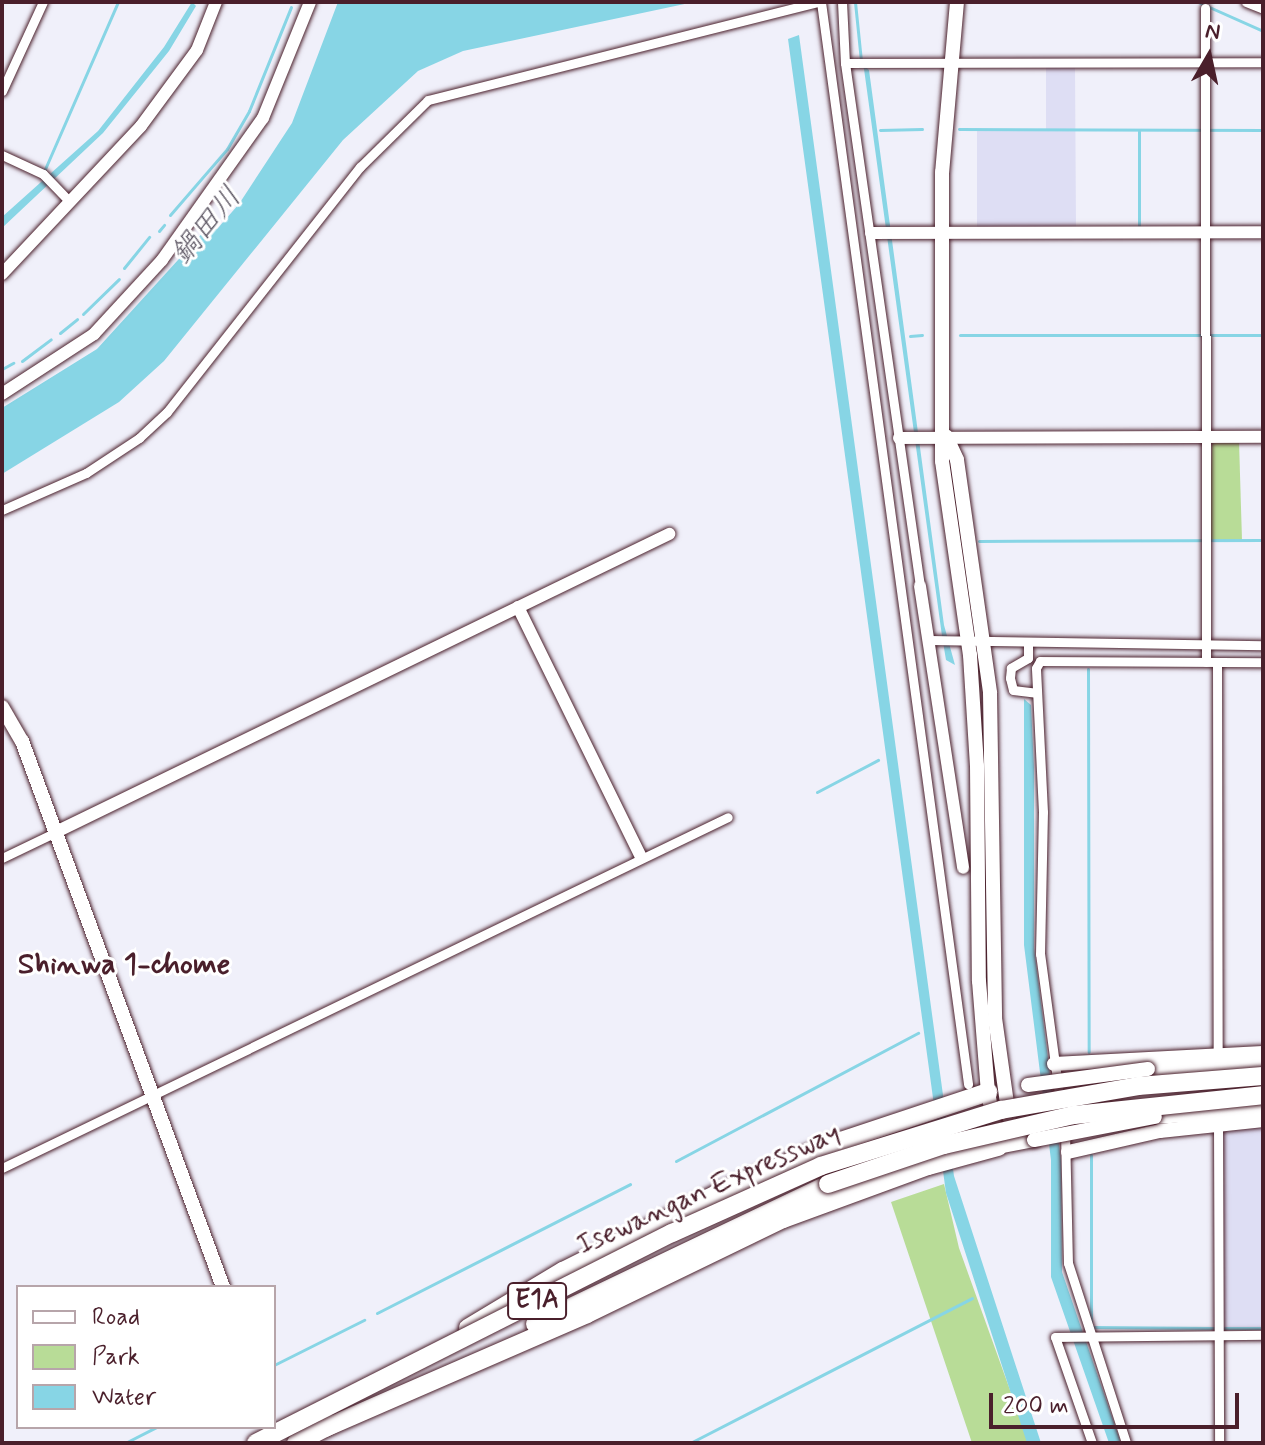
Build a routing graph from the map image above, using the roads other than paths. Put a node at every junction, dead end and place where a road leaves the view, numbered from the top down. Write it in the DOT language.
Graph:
graph roads {
  1 [pos="43,2"];
  2 [pos="216,2"];
  3 [pos="310,2"];
  4 [pos="820,2"];
  5 [pos="842,2"];
  6 [pos="957,2"];
  7 [pos="1246,2"];
  8 [pos="1205,8"];
  9 [pos="1263,9"];
  10 [pos="948,62"];
  11 [pos="1263,62"];
  12 [pos="845,63"];
  13 [pos="1205,63"];
  14 [pos="2,91"];
  15 [pos="2,155"];
  16 [pos="68,200"];
  17 [pos="940,232"];
  18 [pos="1204,232"];
  19 [pos="1263,232"];
  20 [pos="876,233"];
  21 [pos="2,274"];
  22 [pos="2,394"];
  23 [pos="946,436"];
  24 [pos="1206,437"];
  25 [pos="1263,437"];
  26 [pos="899,438"];
  27 [pos="2,510"];
  28 [pos="669,534"];
  29 [pos="920,586"];
  30 [pos="518,607"];
  31 [pos="933,640"];
  32 [pos="961,640"];
  33 [pos="984,640"];
  34 [pos="1028,642"];
  35 [pos="1206,645"];
  36 [pos="1263,645"];
  37 [pos="1212,662"];
  38 [pos="1263,662"];
  39 [pos="1036,693"];
  40 [pos="2,707"];
  41 [pos="728,817"];
  42 [pos="56,832"];
  43 [pos="641,857"];
  44 [pos="2,858"];
  45 [pos="963,868"];
  46 [pos="1218,1052"];
  47 [pos="1263,1053"];
  48 [pos="1263,1063"];
  49 [pos="1054,1064"];
  50 [pos="1263,1076"];
  51 [pos="968,1084"];
  52 [pos="996,1091"];
  53 [pos="1263,1095"];
  54 [pos="152,1097"];
  55 [pos="1263,1110"];
  56 [pos="1263,1120"];
  57 [pos="1218,1123"];
  58 [pos="1006,1146"];
  59 [pos="1068,1152"];
  60 [pos="2,1168"];
  61 [pos="222,1285"];
  62 [pos="1219,1335"];
  63 [pos="1263,1335"];
  64 [pos="1089,1337"];
  65 [pos="383,1378"];
  66 [pos="325,1428"];
  67 [pos="256,1443"];
  68 [pos="296,1443"];
  69 [pos="1092,1443"];
  70 [pos="1126,1443"];
  71 [pos="1219,1443"];
  1 -- 14 [label="street"];
  2 -- 16 [label="street"];
  3 -- 22 [label="street"];
  4 -- 27 [label="street"];
  4 -- 51 [label="street"];
  5 -- 12 [label="street"];
  6 -- 10 [label="main road"];
  7 -- 9 [label="street"];
  8 -- 13 [label="street"];
  10 -- 12 [label="street"];
  10 -- 13 [label="street"];
  10 -- 17 [label="main road"];
  11 -- 13 [label="street"];
  12 -- 20 [label="street"];
  13 -- 18 [label="street"];
  15 -- 16 [label="street"];
  16 -- 21 [label="street"];
  17 -- 18 [label="street"];
  17 -- 20 [label="street"];
  17 -- 23 [label="main road"];
  18 -- 19 [label="street"];
  18 -- 24 [label="street"];
  20 -- 26 [label="street"];
  23 -- 24 [label="street"];
  23 -- 26 [label="street"];
  23 -- 32 [label="main road"];
  23 -- 33 [label="main road"];
  24 -- 25 [label="street"];
  24 -- 35 [label="street"];
  26 -- 29 [label="street"];
  28 -- 30 [label="street"];
  29 -- 31 [label="street"];
  30 -- 42 [label="street"];
  30 -- 43 [label="street"];
  31 -- 32 [label="street"];
  31 -- 45 [label="street"];
  32 -- 33 [label="street"];
  32 -- 52 [label="main road"];
  33 -- 34 [label="street"];
  33 -- 52 [label="main road"];
  34 -- 35 [label="street"];
  34 -- 39 [label="street"];
  35 -- 36 [label="street"];
  35 -- 37 [label="street"];
  37 -- 38 [label="street"];
  37 -- 39 [label="street"];
  37 -- 46 [label="street"];
  39 -- 49 [label="street"];
  40 -- 42 [label="main road"];
  41 -- 43 [label="street"];
  42 -- 44 [label="street"];
  42 -- 54 [label="main road"];
  43 -- 54 [label="street"];
  46 -- 47 [label="main road"];
  46 -- 49 [label="main road"];
  48 -- 52 [label="main road, bridge"];
  49 -- 59 [label="street"];
  50 -- 65 [label="highway, Isewangan Expressway / E1A, bridge"];
  52 -- 58 [label="main road"];
  52 -- 65 [label="highway, bridge"];
  53 -- 66 [label="highway, Isewangan Expressway / E1A, bridge"];
  54 -- 60 [label="street"];
  54 -- 61 [label="main road"];
  55 -- 58 [label="main road, bridge"];
  56 -- 57 [label="main road"];
  57 -- 59 [label="main road"];
  57 -- 62 [label="street"];
  58 -- 66 [label="highway"];
  59 -- 64 [label="street"];
  62 -- 63 [label="street"];
  62 -- 64 [label="street"];
  62 -- 71 [label="street"];
  64 -- 69 [label="street"];
  64 -- 70 [label="street"];
  65 -- 67 [label="highway, Isewangan Expressway / E1A, bridge"];
  66 -- 68 [label="highway, Isewangan Expressway / E1A"];
}
